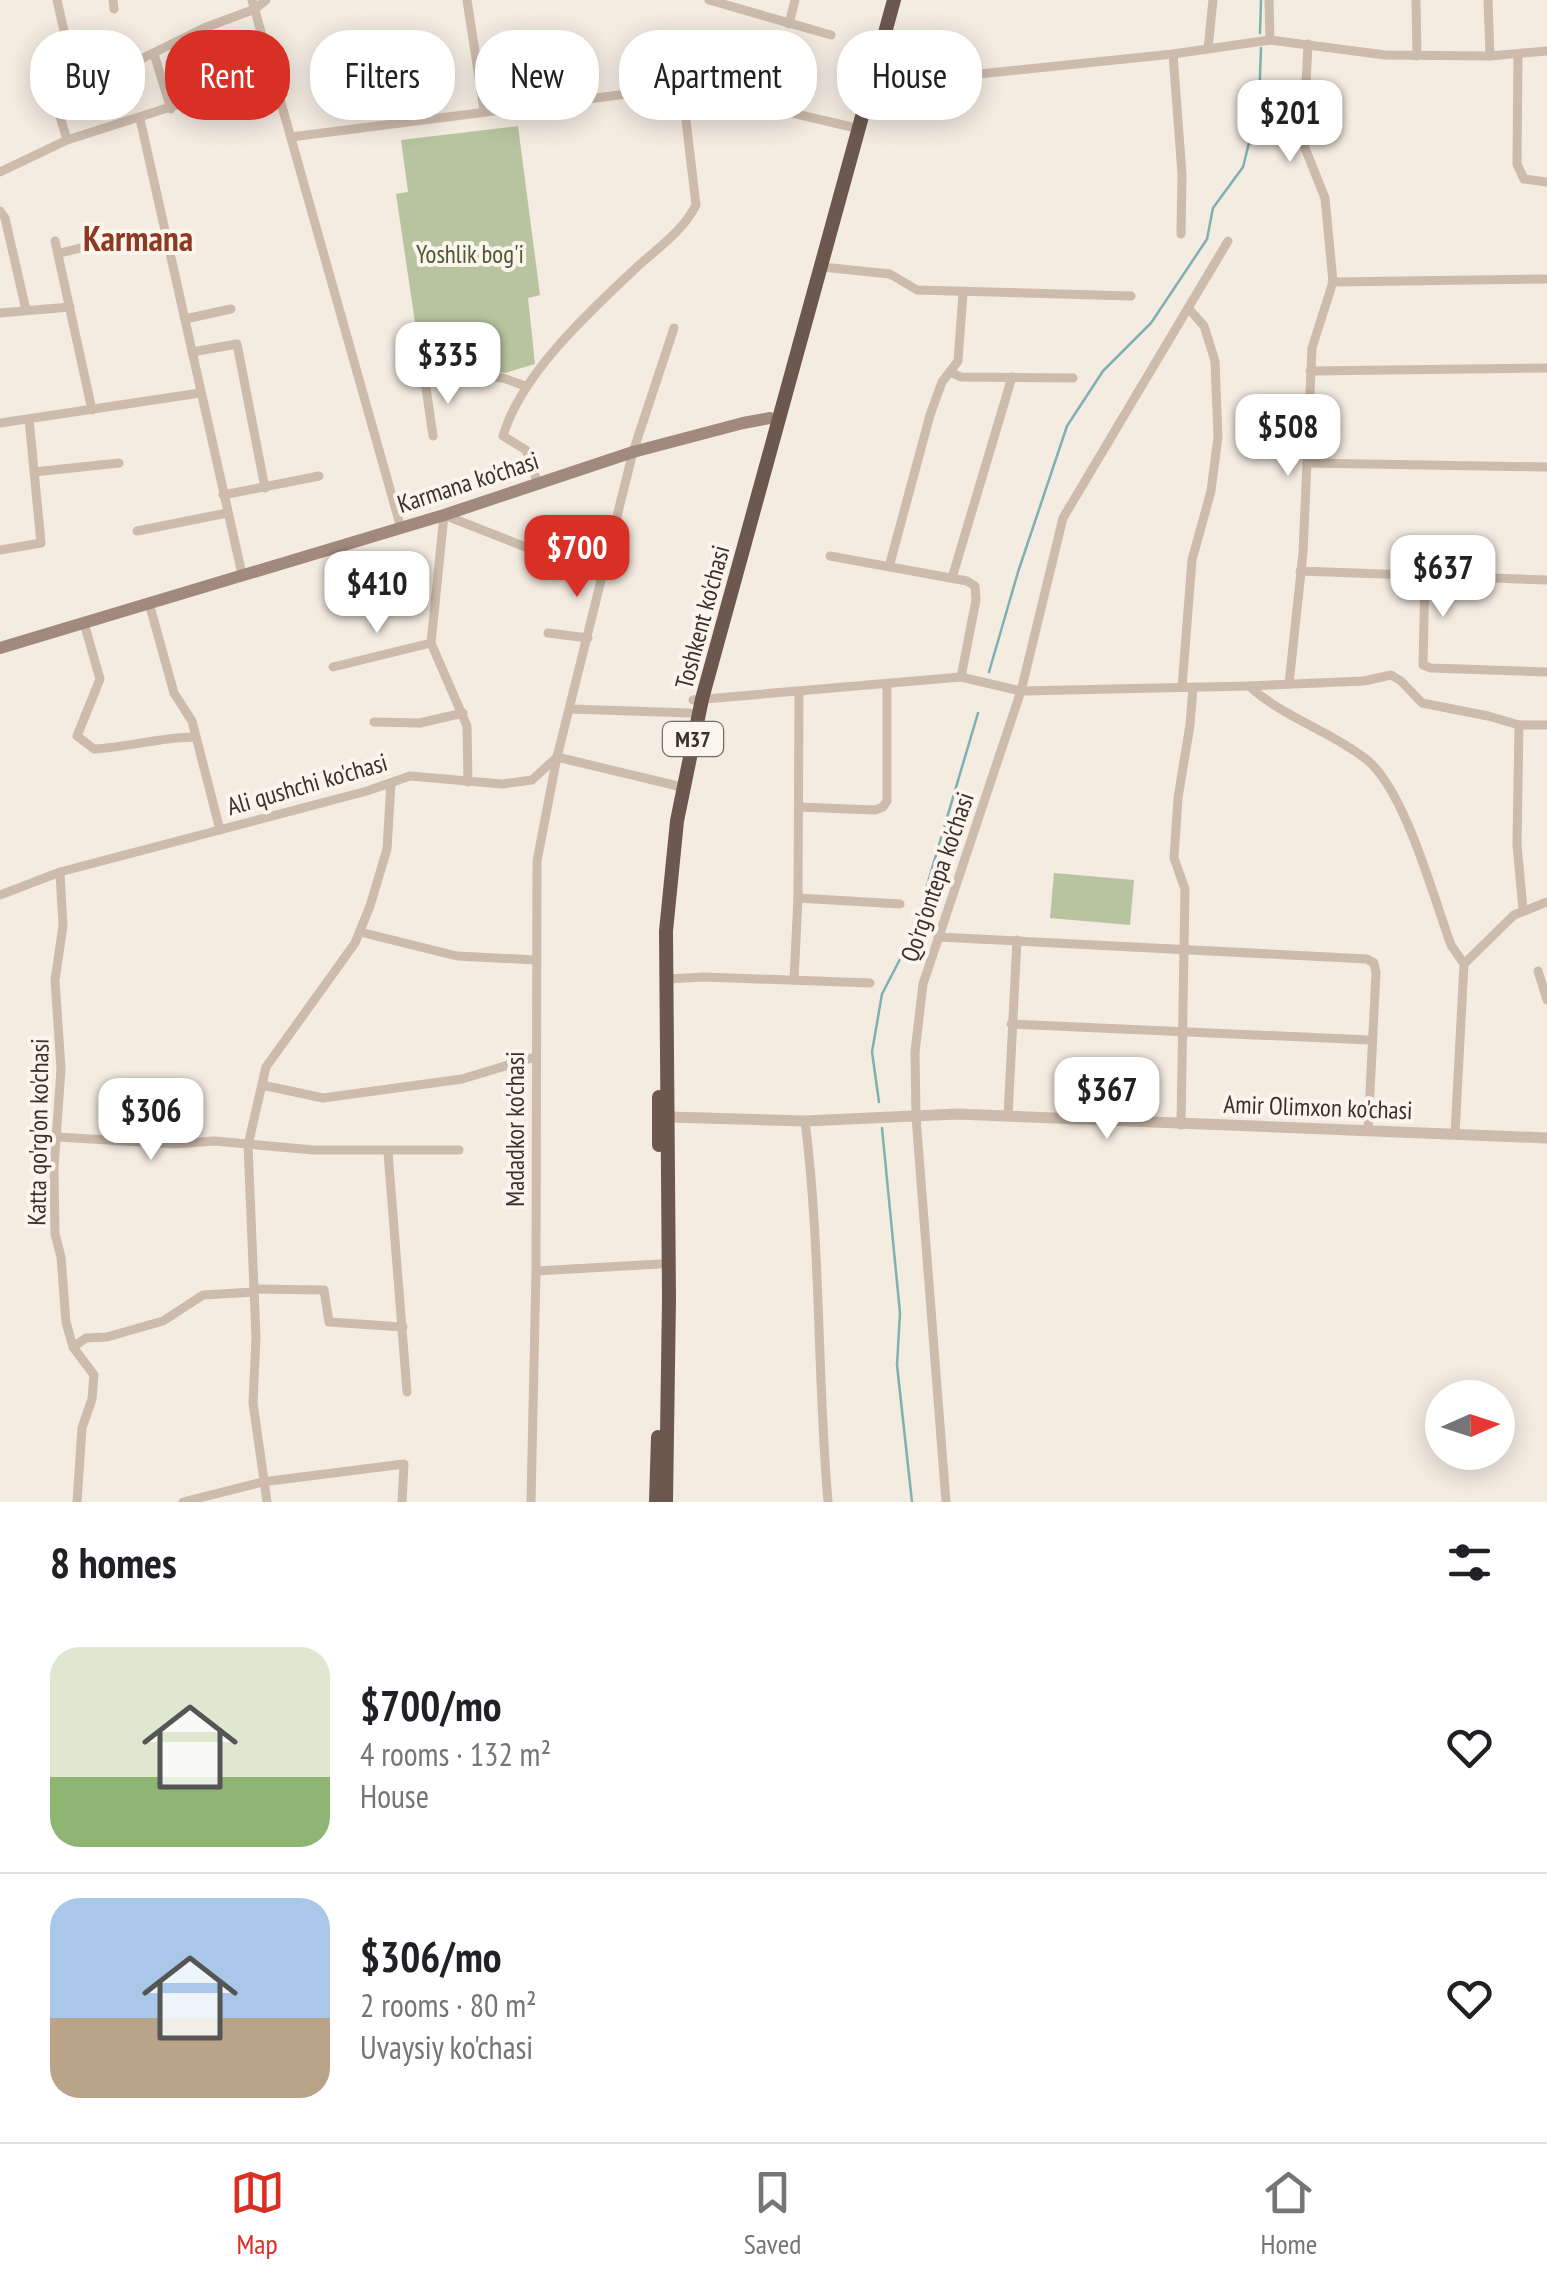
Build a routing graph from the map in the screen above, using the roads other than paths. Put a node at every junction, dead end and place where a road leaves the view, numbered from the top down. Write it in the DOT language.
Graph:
graph roads {
  1 [pos="56,0"];
  2 [pos="266,0"];
  3 [pos="467,0"];
  4 [pos="709,0"];
  5 [pos="796,0"];
  6 [pos="884,0"];
  7 [pos="894,0"];
  8 [pos="1213,0"];
  9 [pos="1269,0"];
  10 [pos="1416,0"];
  11 [pos="1488,0"];
  12 [pos="254,4"];
  13 [pos="790,24"];
  14 [pos="261,30"];
  15 [pos="878,30"];
  16 [pos="884,30"];
  17 [pos="830,35"];
  18 [pos="1270,40"];
  19 [pos="1308,44"];
  20 [pos="1208,49"];
  21 [pos="1547,51"];
  22 [pos="475,52"];
  23 [pos="154,54"];
  24 [pos="1173,54"];
  25 [pos="1518,54"];
  26 [pos="1416,56"];
  27 [pos="1490,56"];
  28 [pos="145,57"];
  29 [pos="982,74"];
  30 [pos="165,92"];
  31 [pos="475,111"];
  32 [pos="817,119"];
  33 [pos="137,120"];
  34 [pos="140,120"];
  35 [pos="286,120"];
  36 [pos="686,120"];
  37 [pos="858,120"];
  38 [pos="856,128"];
  39 [pos="291,137"];
  40 [pos="67,140"];
  41 [pos="0,172"];
  42 [pos="1547,182"];
  43 [pos="0,211"];
  44 [pos="1181,234"];
  45 [pos="55,241"];
  46 [pos="1228,242"];
  47 [pos="89,246"];
  48 [pos="60,253"];
  49 [pos="822,267"];
  50 [pos="1547,279"];
  51 [pos="1333,282"];
  52 [pos="963,293"];
  53 [pos="1131,296"];
  54 [pos="70,306"];
  55 [pos="1188,308"];
  56 [pos="231,309"];
  57 [pos="26,310"];
  58 [pos="0,313"];
  59 [pos="185,319"];
  60 [pos="674,328"];
  61 [pos="192,352"];
  62 [pos="1547,368"];
  63 [pos="1310,370"];
  64 [pos="950,372"];
  65 [pos="1012,377"];
  66 [pos="1073,378"];
  67 [pos="525,386"];
  68 [pos="200,393"];
  69 [pos="92,410"];
  70 [pos="29,419"];
  71 [pos="774,420"];
  72 [pos="0,423"];
  73 [pos="433,436"];
  74 [pos="634,452"];
  75 [pos="120,463"];
  76 [pos="1308,463"];
  77 [pos="1547,466"];
  78 [pos="34,472"];
  79 [pos="319,476"];
  80 [pos="538,484"];
  81 [pos="264,488"];
  82 [pos="224,494"];
  83 [pos="228,513"];
  84 [pos="444,515"];
  85 [pos="401,528"];
  86 [pos="137,531"];
  87 [pos="528,548"];
  88 [pos="0,550"];
  89 [pos="830,556"];
  90 [pos="889,567"];
  91 [pos="1300,571"];
  92 [pos="242,574"];
  93 [pos="1425,574"];
  94 [pos="952,578"];
  95 [pos="1547,580"];
  96 [pos="149,603"];
  97 [pos="84,623"];
  98 [pos="548,633"];
  99 [pos="588,638"];
  100 [pos="431,643"];
  101 [pos="0,648"];
  102 [pos="333,667"];
  103 [pos="1547,672"];
  104 [pos="960,678"];
  105 [pos="888,684"];
  106 [pos="1289,684"];
  107 [pos="1249,686"];
  108 [pos="1187,687"];
  109 [pos="1021,691"];
  110 [pos="800,692"];
  111 [pos="695,704"];
  112 [pos="570,710"];
  113 [pos="462,713"];
  114 [pos="374,722"];
  115 [pos="1547,725"];
  116 [pos="1519,726"];
  117 [pos="196,737"];
  118 [pos="558,757"];
  119 [pos="468,782"];
  120 [pos="391,783"];
  121 [pos="678,785"];
  122 [pos="799,806"];
  123 [pos="220,830"];
  124 [pos="60,872"];
  125 [pos="0,895"];
  126 [pos="798,898"];
  127 [pos="1547,902"];
  128 [pos="900,904"];
  129 [pos="1524,910"];
  130 [pos="360,932"];
  131 [pos="938,937"];
  132 [pos="1017,940"];
  133 [pos="1184,951"];
  134 [pos="536,960"];
  135 [pos="1464,964"];
  136 [pos="1538,971"];
  137 [pos="667,980"];
  138 [pos="794,980"];
  139 [pos="870,983"];
  140 [pos="1547,1000"];
  141 [pos="1011,1024"];
  142 [pos="1185,1030"];
  143 [pos="1370,1040"];
  144 [pos="534,1057"];
  145 [pos="262,1085"];
  146 [pos="1008,1116"];
  147 [pos="664,1117"];
  148 [pos="916,1117"];
  149 [pos="805,1121"];
  150 [pos="1181,1125"];
  151 [pos="1368,1131"];
  152 [pos="1455,1134"];
  153 [pos="58,1137"];
  154 [pos="1547,1138"];
  155 [pos="248,1145"];
  156 [pos="459,1150"];
  157 [pos="388,1152"];
  158 [pos="660,1264"];
  159 [pos="536,1271"];
  160 [pos="254,1290"];
  161 [pos="403,1327"];
  162 [pos="73,1346"];
  163 [pos="407,1392"];
  164 [pos="262,1482"];
  165 [pos="77,1502"];
  166 [pos="183,1502"];
  167 [pos="267,1502"];
  168 [pos="402,1502"];
  169 [pos="530,1502"];
  170 [pos="656,1502"];
  171 [pos="666,1502"];
  172 [pos="828,1502"];
  173 [pos="946,1502"];
  1 -- 40 [label="street"];
  2 -- 12 [label="street"];
  3 -- 22 [label="street"];
  4 -- 13 [label="street"];
  5 -- 13 [label="street"];
  6 -- 15 [label="highway, Toshkent ko'chasi / M37"];
  7 -- 16 [label="highway, Toshkent ko'chasi / M37"];
  8 -- 20 [label="street"];
  9 -- 18 [label="street"];
  10 -- 26 [label="street"];
  11 -- 27 [label="street"];
  12 -- 14 [label="street"];
  12 -- 23 [label="street"];
  13 -- 17 [label="street"];
  18 -- 19 [label="street"];
  18 -- 20 [label="street"];
  19 -- 26 [label="street"];
  19 -- 51 [label="street"];
  20 -- 24 [label="street"];
  21 -- 25 [label="street"];
  23 -- 28 [label="street"];
  23 -- 30 [label="street"];
  24 -- 29 [label="street"];
  24 -- 44 [label="street"];
  25 -- 27 [label="street"];
  25 -- 42 [label="street"];
  26 -- 27 [label="street"];
  31 -- 39 [label="street"];
  32 -- 38 [label="street"];
  33 -- 40 [label="street"];
  34 -- 59 [label="street"];
  35 -- 39 [label="street"];
  36 -- 67 [label="street"];
  37 -- 38 [label="highway, Toshkent ko'chasi / M37"];
  38 -- 49 [label="highway, Toshkent ko'chasi / M37"];
  38 -- 71 [label="highway, Toshkent ko'chasi / M37"];
  39 -- 85 [label="street"];
  40 -- 41 [label="street"];
  43 -- 57 [label="street"];
  45 -- 48 [label="street"];
  46 -- 55 [label="street, Qo'rg'ontepa ko'chasi"];
  47 -- 48 [label="street"];
  48 -- 54 [label="street"];
  49 -- 52 [label="street"];
  49 -- 71 [label="highway, Toshkent ko'chasi / M37"];
  50 -- 51 [label="street"];
  51 -- 63 [label="street"];
  52 -- 53 [label="street"];
  52 -- 64 [label="street"];
  54 -- 57 [label="street"];
  54 -- 69 [label="street"];
  55 -- 108 [label="street"];
  55 -- 109 [label="street, Qo'rg'ontepa ko'chasi"];
  56 -- 59 [label="street"];
  57 -- 58 [label="street"];
  59 -- 61 [label="street"];
  60 -- 74 [label="street, Madadkor ko'chasi"];
  61 -- 68 [label="street"];
  61 -- 81 [label="street"];
  62 -- 63 [label="street"];
  63 -- 76 [label="street"];
  64 -- 65 [label="street"];
  64 -- 90 [label="street"];
  65 -- 66 [label="street"];
  65 -- 94 [label="street"];
  67 -- 73 [label="street"];
  67 -- 80 [label="street"];
  68 -- 69 [label="street"];
  68 -- 82 [label="street"];
  69 -- 70 [label="street"];
  70 -- 72 [label="street"];
  70 -- 78 [label="street"];
  71 -- 74 [label="main road, Karmana ko'chasi"];
  71 -- 111 [label="highway, Toshkent ko'chasi / M37"];
  74 -- 80 [label="main road, Karmana ko'chasi"];
  74 -- 99 [label="street, Madadkor ko'chasi"];
  75 -- 78 [label="street"];
  76 -- 77 [label="street"];
  76 -- 91 [label="street"];
  78 -- 88 [label="street"];
  79 -- 81 [label="street"];
  80 -- 84 [label="main road, Karmana ko'chasi"];
  81 -- 82 [label="street"];
  82 -- 83 [label="street"];
  83 -- 86 [label="street"];
  83 -- 92 [label="street"];
  84 -- 85 [label="main road, Karmana ko'chasi"];
  84 -- 87 [label="street"];
  84 -- 100 [label="street"];
  85 -- 92 [label="main road, Karmana ko'chasi"];
  89 -- 90 [label="street"];
  90 -- 94 [label="street"];
  91 -- 93 [label="street"];
  91 -- 106 [label="street"];
  92 -- 96 [label="main road, Karmana ko'chasi"];
  93 -- 95 [label="street"];
  93 -- 103 [label="street"];
  94 -- 104 [label="street"];
  96 -- 97 [label="main road, Karmana ko'chasi"];
  96 -- 117 [label="street"];
  97 -- 101 [label="main road, Karmana ko'chasi"];
  97 -- 117 [label="street"];
  98 -- 99 [label="street"];
  99 -- 112 [label="street, Madadkor ko'chasi"];
  100 -- 102 [label="street"];
  100 -- 113 [label="street"];
  104 -- 105 [label="street"];
  104 -- 109 [label="street"];
  105 -- 110 [label="street"];
  105 -- 122 [label="street"];
  106 -- 107 [label="street"];
  106 -- 116 [label="street"];
  107 -- 108 [label="street"];
  107 -- 135 [label="street"];
  108 -- 109 [label="street"];
  108 -- 133 [label="street"];
  109 -- 131 [label="street, Qo'rg'ontepa ko'chasi"];
  110 -- 111 [label="street"];
  110 -- 122 [label="street"];
  111 -- 112 [label="street"];
  111 -- 121 [label="highway, Toshkent ko'chasi / M37"];
  112 -- 118 [label="street, Madadkor ko'chasi"];
  113 -- 114 [label="street"];
  113 -- 119 [label="street"];
  115 -- 116 [label="street"];
  116 -- 129 [label="street"];
  117 -- 123 [label="street"];
  118 -- 119 [label="street, Ali qushchi ko'chasi"];
  118 -- 121 [label="street"];
  118 -- 134 [label="street, Madadkor ko'chasi"];
  119 -- 120 [label="street, Ali qushchi ko'chasi"];
  120 -- 123 [label="street, Ali qushchi ko'chasi"];
  120 -- 130 [label="street"];
  121 -- 137 [label="highway, Toshkent ko'chasi / M37"];
  121 -- 147 [label="highway, Toshkent ko'chasi / M37"];
  122 -- 126 [label="street"];
  123 -- 124 [label="street, Ali qushchi ko'chasi"];
  124 -- 125 [label="street, Ali qushchi ko'chasi"];
  124 -- 153 [label="street, Katta qo'rg'on ko'chasi"];
  126 -- 128 [label="street"];
  126 -- 138 [label="street"];
  127 -- 129 [label="street"];
  129 -- 135 [label="street"];
  130 -- 134 [label="street"];
  130 -- 145 [label="street"];
  131 -- 132 [label="street"];
  131 -- 148 [label="street, Qo'rg'ontepa ko'chasi"];
  132 -- 133 [label="street"];
  132 -- 141 [label="street"];
  133 -- 142 [label="street"];
  133 -- 143 [label="street"];
  134 -- 144 [label="street, Madadkor ko'chasi"];
  135 -- 152 [label="street"];
  136 -- 140 [label="street"];
  137 -- 138 [label="street"];
  137 -- 147 [label="highway, Toshkent ko'chasi / M37"];
  138 -- 139 [label="street"];
  141 -- 142 [label="street"];
  141 -- 146 [label="street"];
  142 -- 143 [label="street"];
  142 -- 150 [label="street"];
  143 -- 151 [label="street"];
  144 -- 145 [label="street"];
  144 -- 159 [label="street, Madadkor ko'chasi"];
  145 -- 155 [label="street"];
  146 -- 148 [label="street, Amir Olimxon ko'chasi"];
  146 -- 150 [label="street, Amir Olimxon ko'chasi"];
  147 -- 149 [label="street, Amir Olimxon ko'chasi"];
  147 -- 158 [label="highway, Toshkent ko'chasi / M37"];
  147 -- 171 [label="highway, Toshkent ko'chasi / M37"];
  148 -- 149 [label="street, Amir Olimxon ko'chasi"];
  148 -- 173 [label="street, Qo'rg'ontepa ko'chasi"];
  149 -- 172 [label="street"];
  150 -- 151 [label="street, Amir Olimxon ko'chasi"];
  151 -- 152 [label="street, Amir Olimxon ko'chasi"];
  152 -- 154 [label="street, Amir Olimxon ko'chasi"];
  153 -- 155 [label="street"];
  153 -- 162 [label="street, Katta qo'rg'on ko'chasi"];
  155 -- 157 [label="street"];
  155 -- 160 [label="street"];
  156 -- 157 [label="street"];
  157 -- 161 [label="street"];
  158 -- 159 [label="street"];
  158 -- 170 [label="highway, Toshkent ko'chasi / M37"];
  159 -- 169 [label="street, Madadkor ko'chasi"];
  160 -- 161 [label="street"];
  160 -- 162 [label="street"];
  160 -- 164 [label="street"];
  161 -- 163 [label="street"];
  162 -- 165 [label="street, Katta qo'rg'on ko'chasi"];
  164 -- 166 [label="street"];
  164 -- 167 [label="street"];
  164 -- 168 [label="street"];
}
